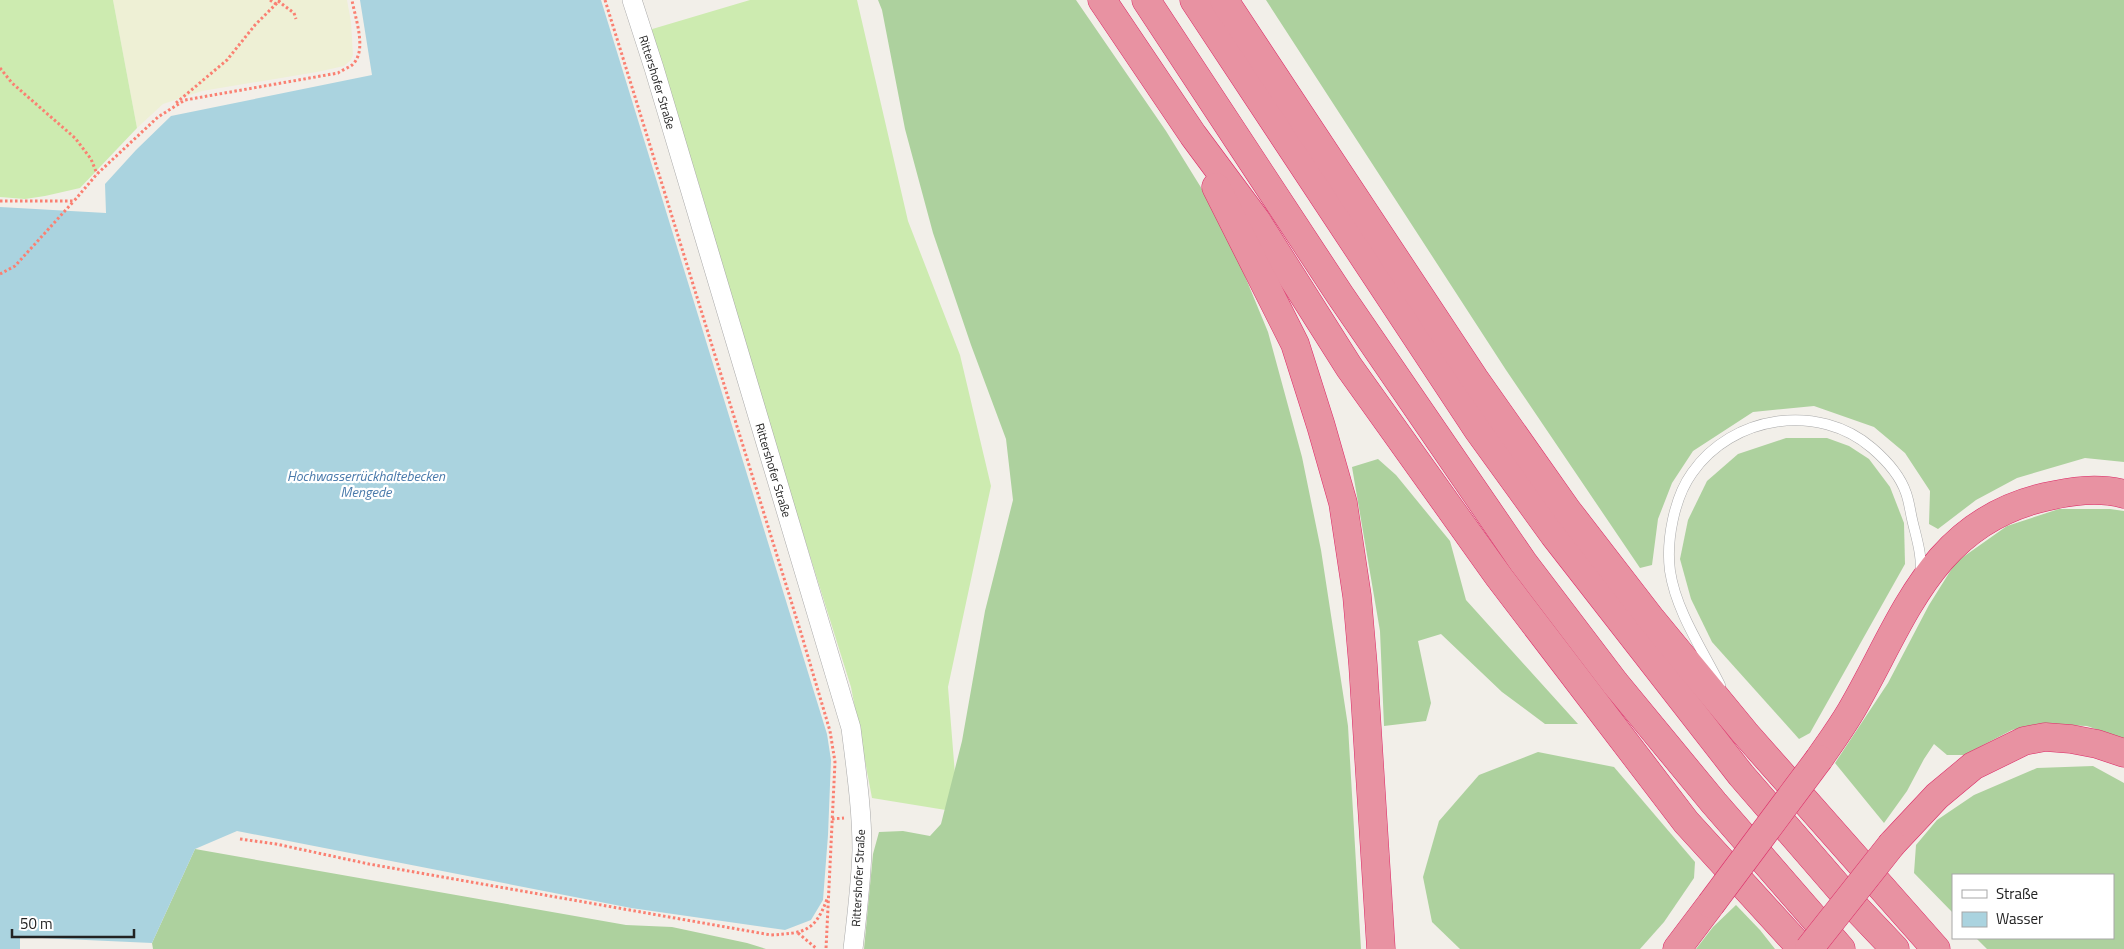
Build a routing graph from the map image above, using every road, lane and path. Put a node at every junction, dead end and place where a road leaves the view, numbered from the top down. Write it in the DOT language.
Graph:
graph roads {
  1 [pos="270,0"];
  2 [pos="352,0"];
  3 [pos="605,0"];
  4 [pos="632,0"];
  5 [pos="1102,0"];
  6 [pos="1146,0"];
  7 [pos="1194,0"];
  8 [pos="1224,0"];
  9 [pos="278,1"];
  10 [pos="296,18"];
  11 [pos="0,68"];
  12 [pos="173,107"];
  13 [pos="1193,135"];
  14 [pos="96,174"];
  15 [pos="0,201"];
  16 [pos="74,201"];
  17 [pos="0,274"];
  18 [pos="2124,494"];
  19 [pos="1918,590"];
  20 [pos="1745,733"];
  21 [pos="2124,754"];
  22 [pos="240,839"];
  23 [pos="1880,887"];
  24 [pos="828,896"];
  25 [pos="798,933"];
  26 [pos="817,949"];
  27 [pos="826,949"];
  28 [pos="853,949"];
  29 [pos="1381,949"];
  30 [pos="1677,949"];
  31 [pos="1802,949"];
  32 [pos="1809,949"];
  33 [pos="1841,949"];
  34 [pos="1895,949"];
  35 [pos="1936,949"];
  36 [pos="1949,949"];
  1 -- 9 [label="path"];
  2 -- 12 [label="path"];
  3 -- 24 [label="path"];
  4 -- 28 [label="street, Rittershofer Straße"];
  5 -- 13 [label="highway"];
  6 -- 33 [label="highway"];
  7 -- 34 [label="highway"];
  8 -- 20 [label="highway"];
  9 -- 10 [label="path"];
  9 -- 12 [label="path"];
  11 -- 14 [label="path"];
  12 -- 14 [label="path"];
  13 -- 29 [label="highway"];
  13 -- 31 [label="highway"];
  14 -- 16 [label="path"];
  15 -- 16 [label="path"];
  16 -- 17 [label="path"];
  18 -- 19 [label="highway"];
  19 -- 20 [label="lane"];
  19 -- 30 [label="highway, bridge"];
  20 -- 23 [label="highway"];
  21 -- 32 [label="highway, bridge"];
  22 -- 25 [label="path"];
  23 -- 35 [label="highway"];
  23 -- 36 [label="highway"];
  24 -- 25 [label="path"];
  24 -- 27 [label="path"];
  25 -- 26 [label="path"];
}
